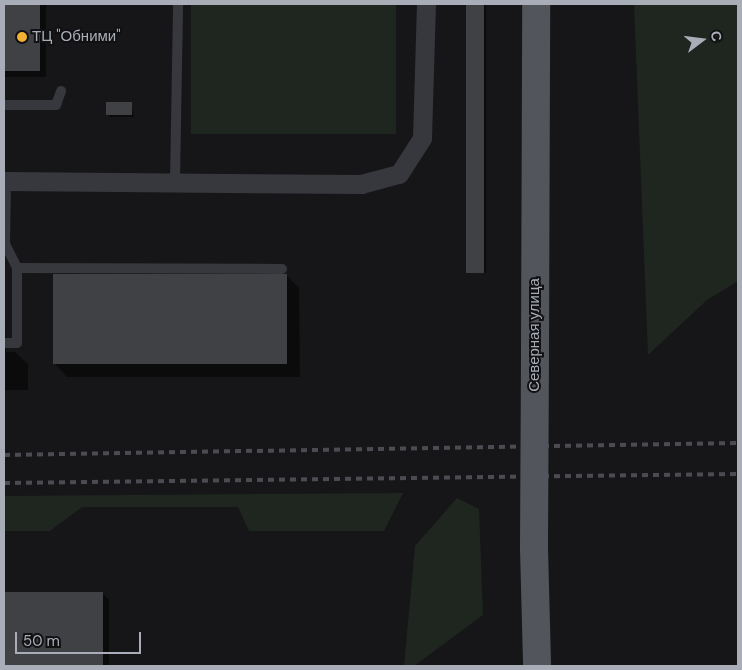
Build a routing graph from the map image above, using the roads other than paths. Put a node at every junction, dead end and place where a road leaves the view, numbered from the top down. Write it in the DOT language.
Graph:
graph roads {
  1 [pos="178,4"];
  2 [pos="426,4"];
  3 [pos="536,4"];
  4 [pos="61,91"];
  5 [pos="4,105"];
  6 [pos="175,181"];
  7 [pos="5,182"];
  8 [pos="16,268"];
  9 [pos="282,269"];
  10 [pos="4,343"];
  11 [pos="537,666"];
  1 -- 6 [label="lane"];
  2 -- 6 [label="street"];
  3 -- 11 [label="main road, Северная улица, bridge"];
  4 -- 5 [label="lane"];
  6 -- 7 [label="street"];
  7 -- 8 [label="lane"];
  8 -- 9 [label="lane"];
  8 -- 10 [label="lane"];
}
